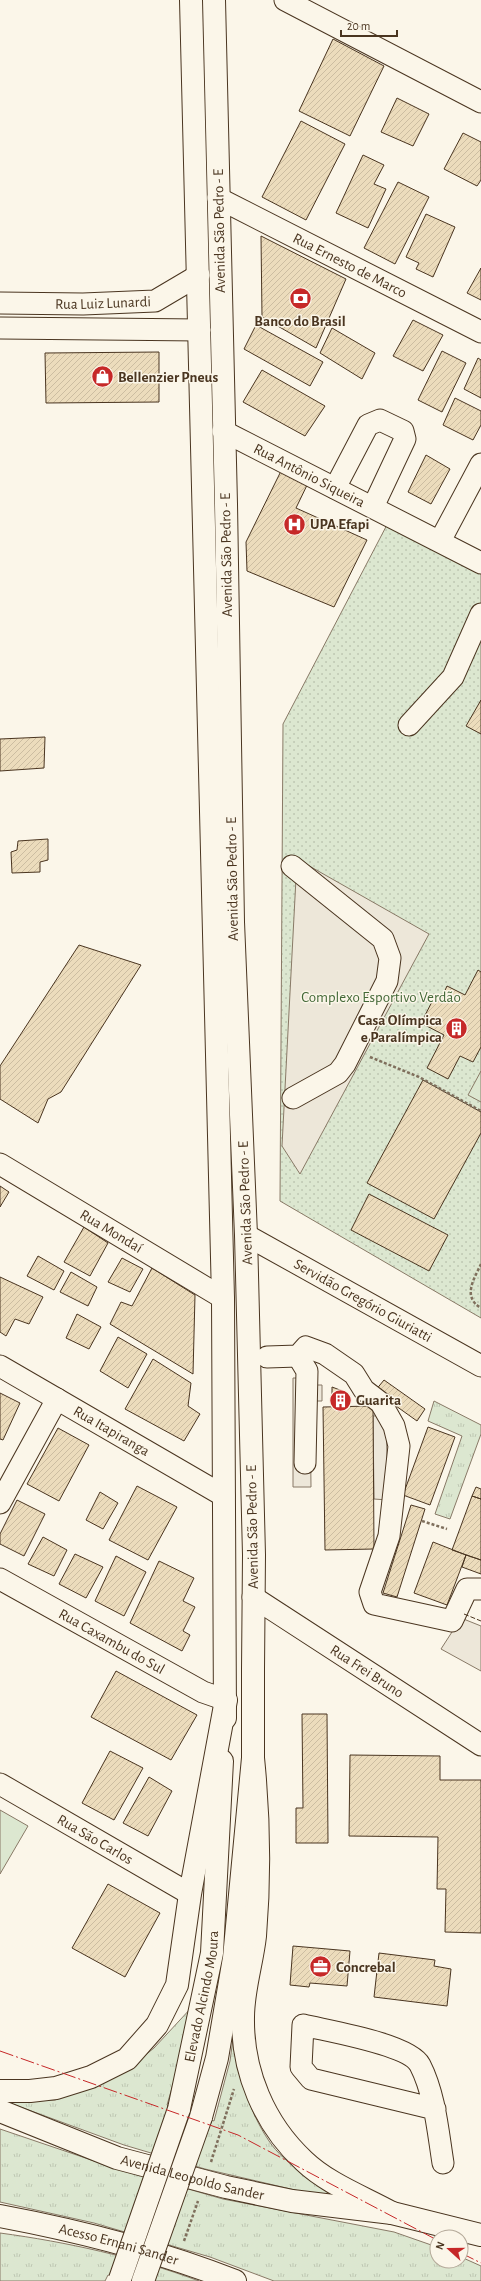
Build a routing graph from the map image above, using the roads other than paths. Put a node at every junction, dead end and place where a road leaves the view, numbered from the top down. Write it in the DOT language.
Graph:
graph roads {
  1 [pos="191,0"];
  2 [pos="214,0"];
  3 [pos="285,0"];
  4 [pos="481,102"];
  5 [pos="218,198"];
  6 [pos="199,275"];
  7 [pos="0,303"];
  8 [pos="0,328"];
  9 [pos="200,330"];
  10 [pos="481,332"];
  11 [pos="223,431"];
  12 [pos="481,464"];
  13 [pos="334,488"];
  14 [pos="373,507"];
  15 [pos="440,541"];
  16 [pos="481,563"];
  17 [pos="481,614"];
  18 [pos="408,725"];
  19 [pos="292,866"];
  20 [pos="293,1098"];
  21 [pos="0,1164"];
  22 [pos="246,1235"];
  23 [pos="223,1298"];
  24 [pos="298,1356"];
  25 [pos="267,1357"];
  26 [pos="0,1366"];
  27 [pos="481,1366"];
  28 [pos="58,1399"];
  29 [pos="305,1463"];
  30 [pos="224,1496"];
  31 [pos="0,1503"];
  32 [pos="0,1579"];
  33 [pos="481,1589"];
  34 [pos="253,1597"];
  35 [pos="226,1700"];
  36 [pos="481,1745"];
  37 [pos="253,1758"];
  38 [pos="0,1784"];
  39 [pos="190,1894"];
  40 [pos="0,2091"];
  41 [pos="435,2109"];
  42 [pos="0,2111"];
  43 [pos="443,2163"];
  44 [pos="392,2213"];
  45 [pos="0,2216"];
  46 [pos="481,2235"];
  47 [pos="120,2280"];
  48 [pos="144,2281"];
  49 [pos="235,2281"];
  1 -- 6 [label="main road, Avenida São Pedro - E"];
  2 -- 5 [label="main road, Avenida São Pedro - E"];
  3 -- 4 [label="street"];
  5 -- 10 [label="street, Rua Ernesto de Marco"];
  5 -- 11 [label="main road, Avenida São Pedro - E"];
  6 -- 7 [label="street, Rua Luiz Lunardi"];
  6 -- 9 [label="main road, Avenida São Pedro - E"];
  8 -- 9 [label="street, Rua Luiz Lunardi"];
  9 -- 23 [label="main road, Avenida São Pedro - E"];
  11 -- 13 [label="street, Rua Antônio Siqueira"];
  11 -- 22 [label="main road, Avenida São Pedro - E"];
  12 -- 15 [label="street"];
  13 -- 14 [label="street, Rua Antônio Siqueira"];
  13 -- 14 [label="street"];
  14 -- 15 [label="street, Rua Antônio Siqueira"];
  15 -- 16 [label="street, Rua Antônio Siqueira"];
  17 -- 18 [label="street"];
  19 -- 20 [label="street"];
  21 -- 23 [label="street, Rua Mondaí"];
  22 -- 27 [label="street, Servidão Gregório Giuriatti"];
  22 -- 34 [label="main road, Avenida São Pedro - E"];
  23 -- 30 [label="main road, Avenida São Pedro - E"];
  24 -- 25 [label="street"];
  24 -- 29 [label="street"];
  24 -- 33 [label="street"];
  26 -- 28 [label="street, Rua Itapiranga"];
  28 -- 30 [label="street, Rua Itapiranga"];
  28 -- 31 [label="street"];
  30 -- 35 [label="main road, Avenida São Pedro - E"];
  32 -- 35 [label="street, Rua Caxambu do Sul"];
  34 -- 36 [label="street, Rua Frei Bruno"];
  34 -- 37 [label="main road, Avenida São Pedro - E"];
  35 -- 39 [label="main road"];
  35 -- 47 [label="main road, Elevado Alcindo Moura, bridge"];
  37 -- 44 [label="main road"];
  37 -- 48 [label="main road, Elevado Alcindo Moura, bridge"];
  38 -- 39 [label="street, Rua São Carlos"];
  39 -- 40 [label="main road"];
  41 -- 41 [label="street"];
  41 -- 43 [label="street"];
  42 -- 44 [label="main road, Avenida Leopoldo Sander"];
  44 -- 46 [label="main road"];
  45 -- 49 [label="main road, Acesso Ernani Sander"];
}
